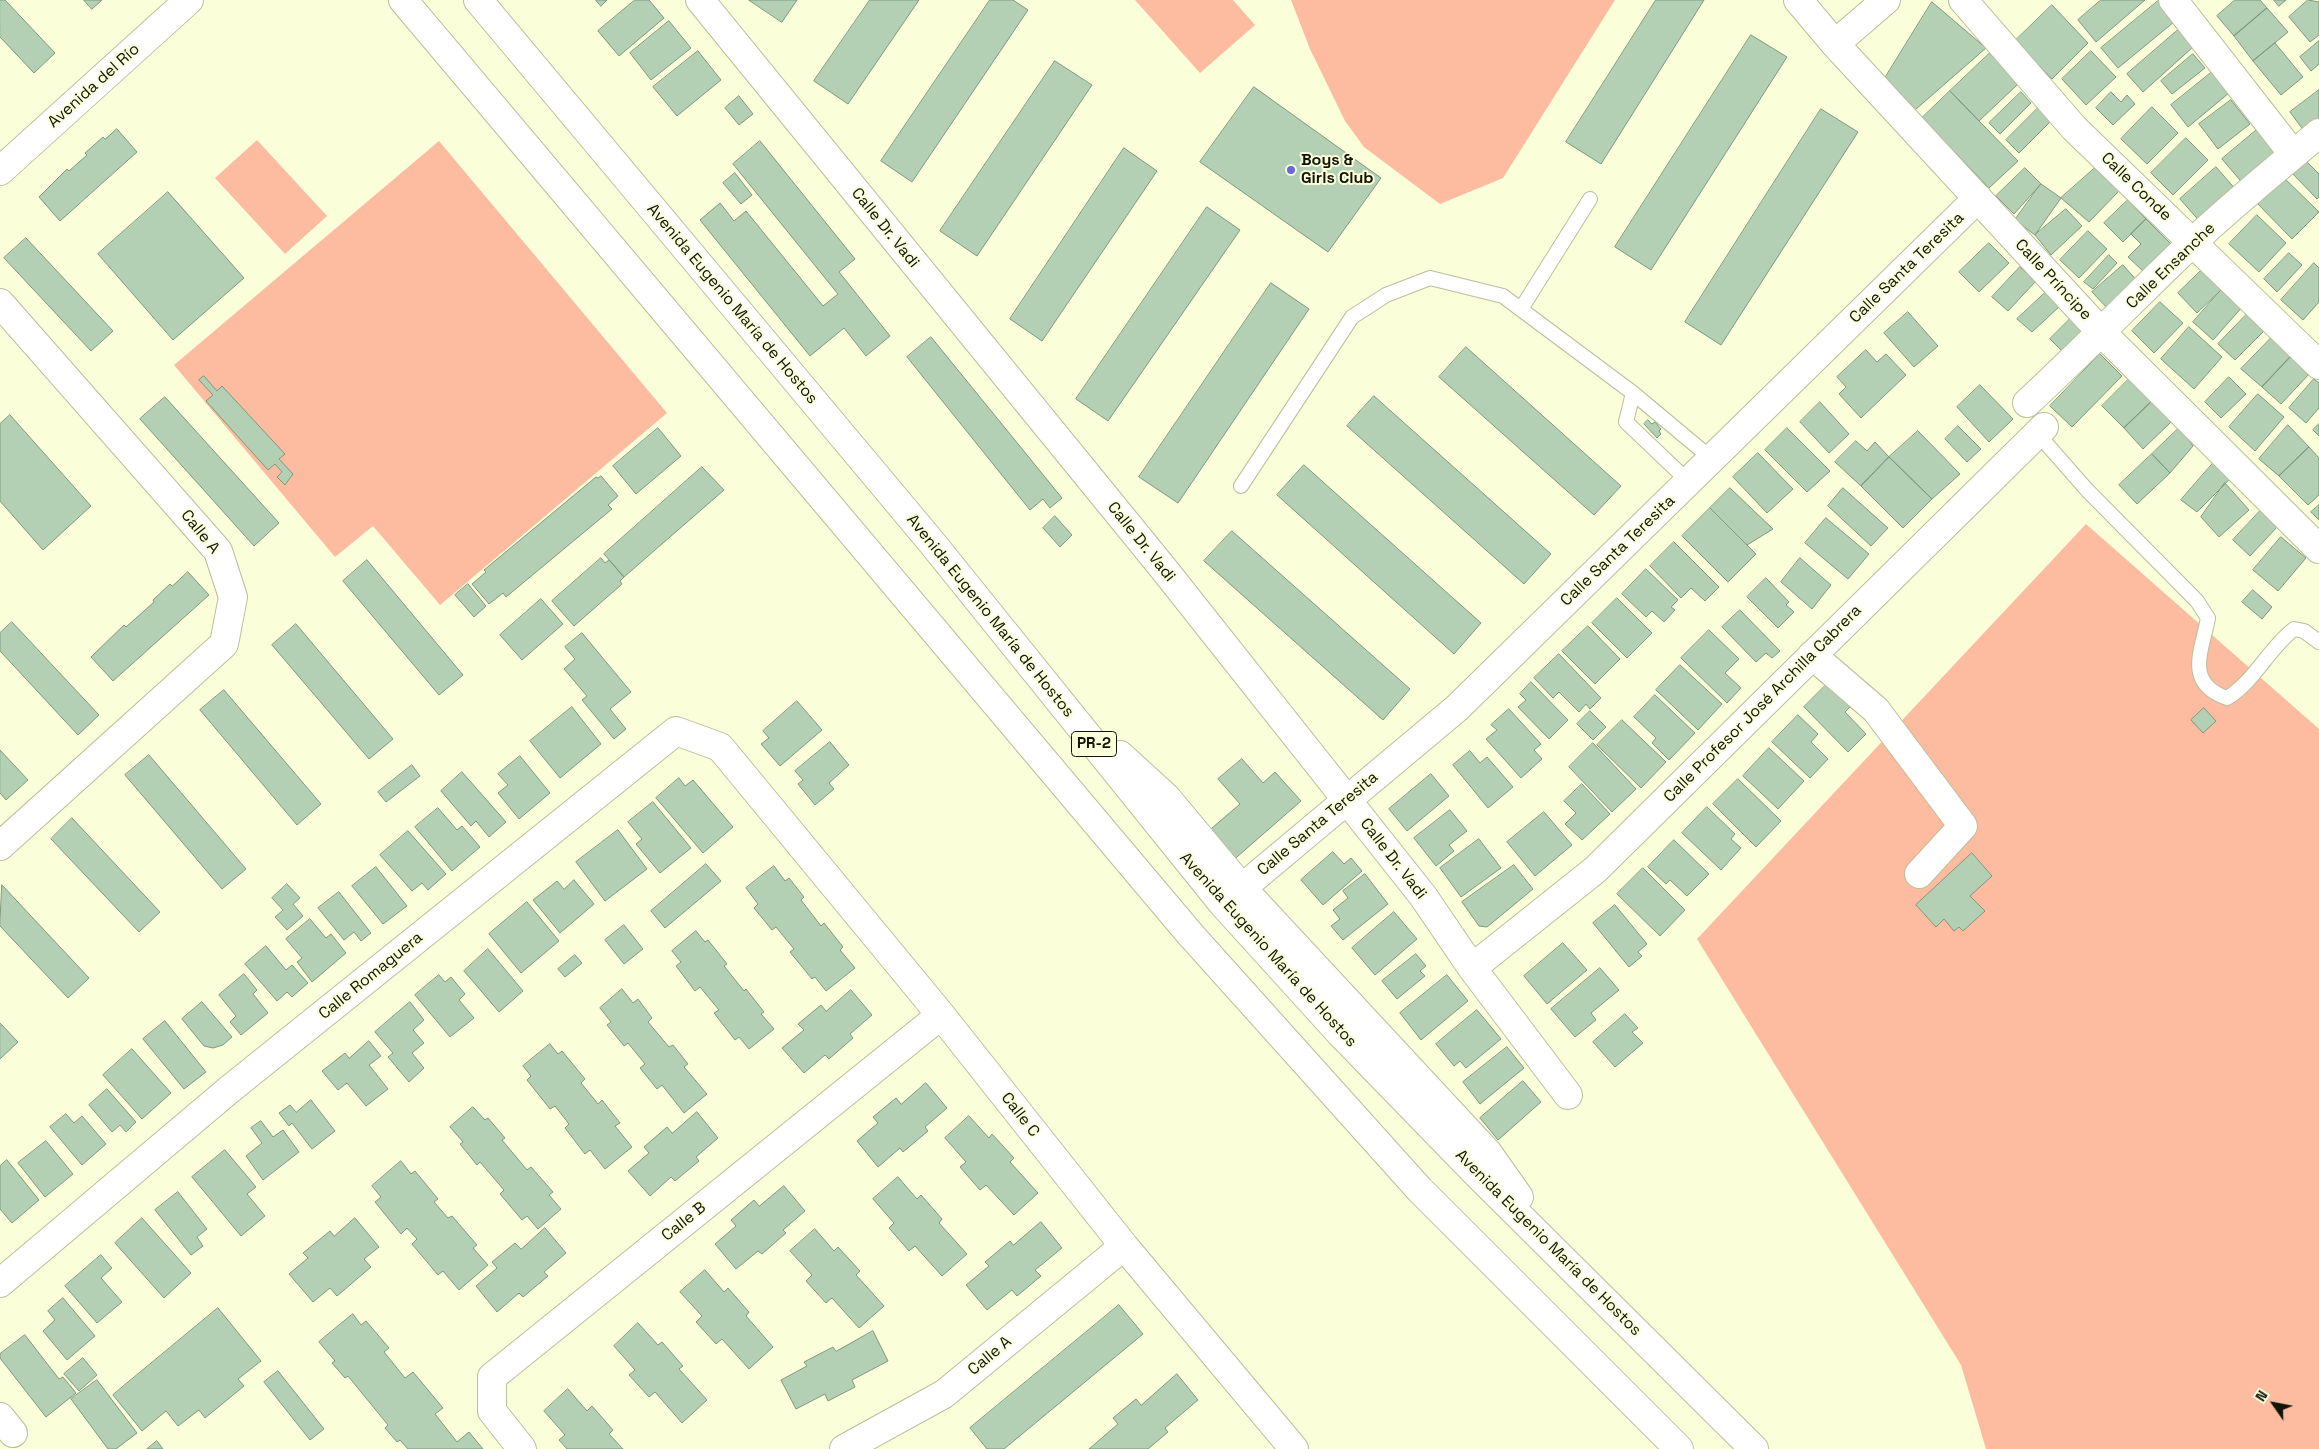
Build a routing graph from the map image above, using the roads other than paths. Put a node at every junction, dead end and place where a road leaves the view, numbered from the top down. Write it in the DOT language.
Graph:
graph roads {
  1 [pos="189,0"];
  2 [pos="403,0"];
  3 [pos="478,0"];
  4 [pos="700,0"];
  5 [pos="1798,0"];
  6 [pos="1886,0"];
  7 [pos="1963,0"];
  8 [pos="2173,0"];
  9 [pos="1835,44"];
  10 [pos="2309,148"];
  11 [pos="0,171"];
  12 [pos="1978,198"];
  13 [pos="1590,199"];
  14 [pos="2193,242"];
  15 [pos="0,303"];
  16 [pos="1521,309"];
  17 [pos="2102,332"];
  18 [pos="2319,365"];
  19 [pos="1633,393"];
  20 [pos="2036,419"];
  21 [pos="1712,460"];
  22 [pos="1688,482"];
  23 [pos="1241,486"];
  24 [pos="2319,549"];
  25 [pos="2319,642"];
  26 [pos="1812,655"];
  27 [pos="1056,697"];
  28 [pos="748,780"];
  29 [pos="1346,799"];
  30 [pos="0,846"];
  31 [pos="1918,874"];
  32 [pos="1242,888"];
  33 [pos="1472,968"];
  34 [pos="940,1015"];
  35 [pos="1568,1095"];
  36 [pos="1124,1246"];
  37 [pos="1557,1252"];
  38 [pos="0,1284"];
  39 [pos="522,1449"];
  40 [pos="844,1449"];
  41 [pos="1294,1449"];
  42 [pos="1680,1449"];
  43 [pos="1754,1449"];
  1 -- 11 [label="main road, Avenida del Río"];
  2 -- 42 [label="main road, PR-2"];
  3 -- 27 [label="main road, Avenida Eugenio María de Hostos / PR-2"];
  4 -- 29 [label="main road, Calle Dr. Vadi"];
  5 -- 9 [label="main road, Calle Príncipe"];
  6 -- 9 [label="main road"];
  7 -- 14 [label="main road, Calle Conde"];
  8 -- 10 [label="main road"];
  9 -- 12 [label="main road, Calle Príncipe"];
  10 -- 14 [label="main road, Calle Ensanche"];
  12 -- 17 [label="main road, Calle Príncipe"];
  12 -- 21 [label="main road, Calle Santa Teresita"];
  13 -- 16 [label="lane"];
  14 -- 17 [label="main road, Calle Ensanche"];
  14 -- 18 [label="main road, Calle Conde"];
  15 -- 30 [label="main road, Calle A"];
  16 -- 19 [label="lane"];
  16 -- 23 [label="lane"];
  17 -- 20 [label="main road, Calle Ensanche"];
  17 -- 24 [label="main road, Calle Príncipe"];
  19 -- 21 [label="lane"];
  19 -- 22 [label="lane"];
  20 -- 25 [label="lane"];
  20 -- 26 [label="main road, Calle Profesor José Archilla Cabrera"];
  21 -- 22 [label="main road, Calle Santa Teresita"];
  22 -- 29 [label="main road, Calle Santa Teresita"];
  26 -- 31 [label="main road"];
  26 -- 33 [label="main road, Calle Profesor José Archilla Cabrera"];
  27 -- 32 [label="main road"];
  27 -- 37 [label="main road, Avenida Eugenio María de Hostos / PR-2"];
  28 -- 34 [label="main road, Calle C"];
  28 -- 38 [label="main road, Calle Romaguera"];
  29 -- 32 [label="main road, Calle Santa Teresita"];
  29 -- 33 [label="main road, Calle Dr. Vadi"];
  32 -- 37 [label="main road"];
  33 -- 35 [label="main road, Calle Dr. Vadi"];
  34 -- 36 [label="main road, Calle C"];
  34 -- 39 [label="main road, Calle B"];
  36 -- 40 [label="main road, Calle A"];
  36 -- 41 [label="main road, Calle C"];
  37 -- 43 [label="main road, Avenida Eugenio María de Hostos / PR-2"];
}
